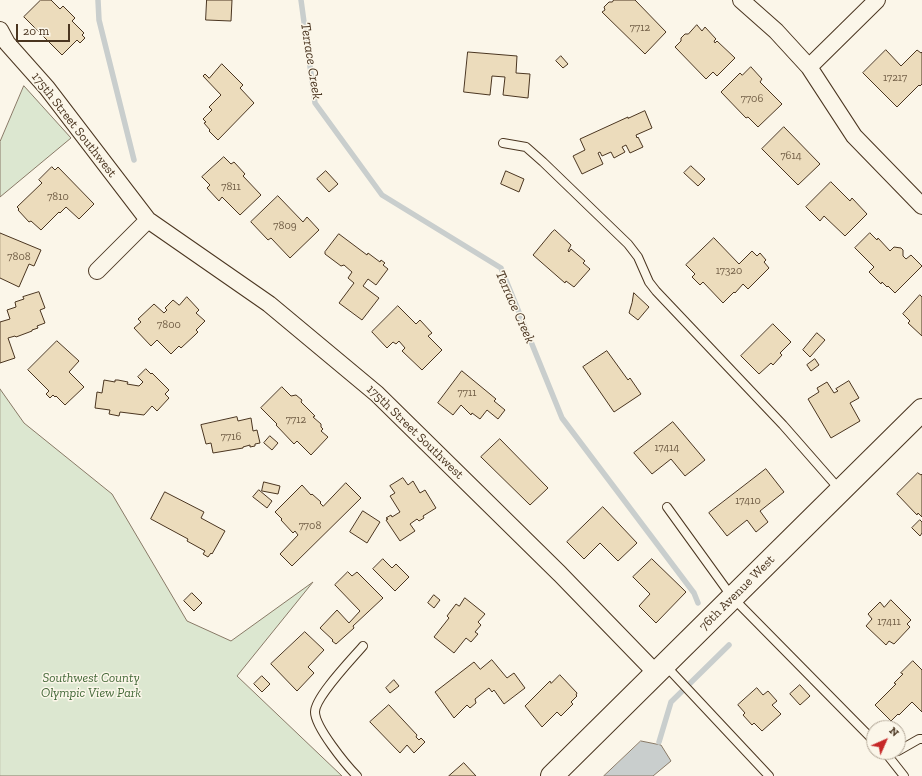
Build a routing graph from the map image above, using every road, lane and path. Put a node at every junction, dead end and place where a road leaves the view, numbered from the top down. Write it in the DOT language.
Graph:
graph roads {
  1 [pos="741,0"];
  2 [pos="877,0"];
  3 [pos="0,30"];
  4 [pos="809,67"];
  5 [pos="503,143"];
  6 [pos="922,206"];
  7 [pos="148,220"];
  8 [pos="97,271"];
  9 [pos="922,410"];
  10 [pos="841,491"];
  11 [pos="667,507"];
  12 [pos="732,597"];
  13 [pos="363,646"];
  14 [pos="660,669"];
  15 [pos="866,733"];
  16 [pos="922,739"];
  17 [pos="906,746"];
  18 [pos="896,760"];
  19 [pos="357,776"];
  20 [pos="552,776"];
  21 [pos="769,776"];
  22 [pos="904,776"];
  1 -- 4 [label="street"];
  2 -- 4 [label="street"];
  3 -- 7 [label="street, 175th Street Southwest"];
  4 -- 6 [label="street"];
  5 -- 10 [label="lane"];
  7 -- 8 [label="street"];
  7 -- 14 [label="street, 175th Street Southwest"];
  9 -- 10 [label="street, 76th Avenue West"];
  10 -- 12 [label="street, 76th Avenue West"];
  11 -- 12 [label="lane"];
  12 -- 14 [label="street, 76th Avenue West"];
  12 -- 15 [label="lane"];
  13 -- 19 [label="lane"];
  14 -- 20 [label="street, 76th Avenue West"];
  14 -- 21 [label="lane"];
  16 -- 17 [label="lane"];
  18 -- 22 [label="lane"];
}
